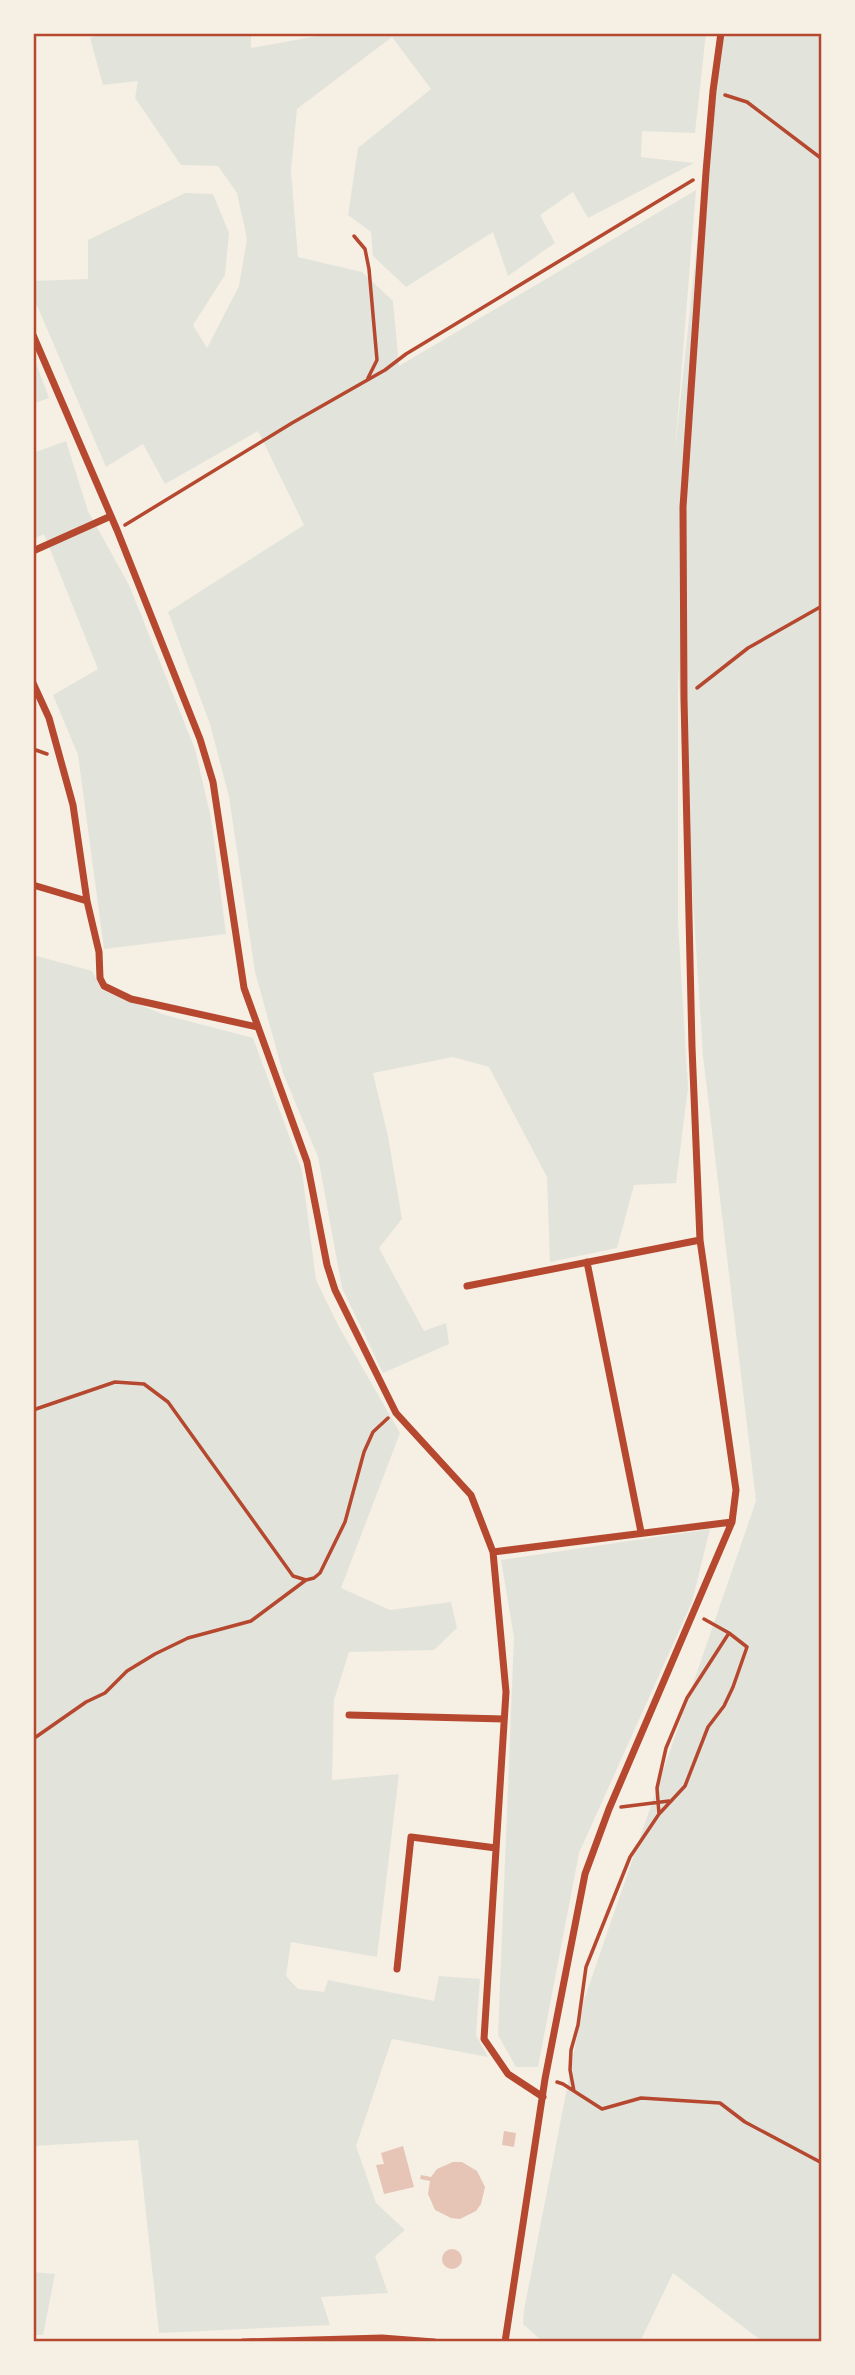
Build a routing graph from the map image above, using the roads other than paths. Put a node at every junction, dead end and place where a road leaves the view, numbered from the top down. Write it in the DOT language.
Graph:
graph roads {
  1 [pos="721,33"];
  2 [pos="33,335"];
  3 [pos="111,516"];
  4 [pos="33,551"];
  5 [pos="33,683"];
  6 [pos="33,885"];
  7 [pos="87,901"];
  8 [pos="257,1027"];
  9 [pos="700,1240"];
  10 [pos="587,1262"];
  11 [pos="467,1286"];
  12 [pos="732,1522"];
  13 [pos="641,1532"];
  14 [pos="493,1552"];
  15 [pos="349,1715"];
  16 [pos="504,1719"];
  17 [pos="496,1848"];
  18 [pos="397,1969"];
  19 [pos="543,2097"];
  20 [pos="243,2342"];
  21 [pos="434,2342"];
  22 [pos="505,2342"];
  1 -- 9 [label="street"];
  2 -- 3 [label="street"];
  3 -- 4 [label="street"];
  3 -- 8 [label="street"];
  5 -- 7 [label="street"];
  6 -- 7 [label="street"];
  7 -- 8 [label="street"];
  8 -- 14 [label="street"];
  9 -- 10 [label="street"];
  9 -- 12 [label="street"];
  10 -- 11 [label="street"];
  10 -- 13 [label="street"];
  12 -- 13 [label="street"];
  12 -- 19 [label="street"];
  13 -- 14 [label="street"];
  14 -- 16 [label="street"];
  15 -- 16 [label="street"];
  16 -- 17 [label="street"];
  17 -- 18 [label="street"];
  17 -- 19 [label="street"];
  19 -- 22 [label="street"];
  20 -- 21 [label="street"];
}
